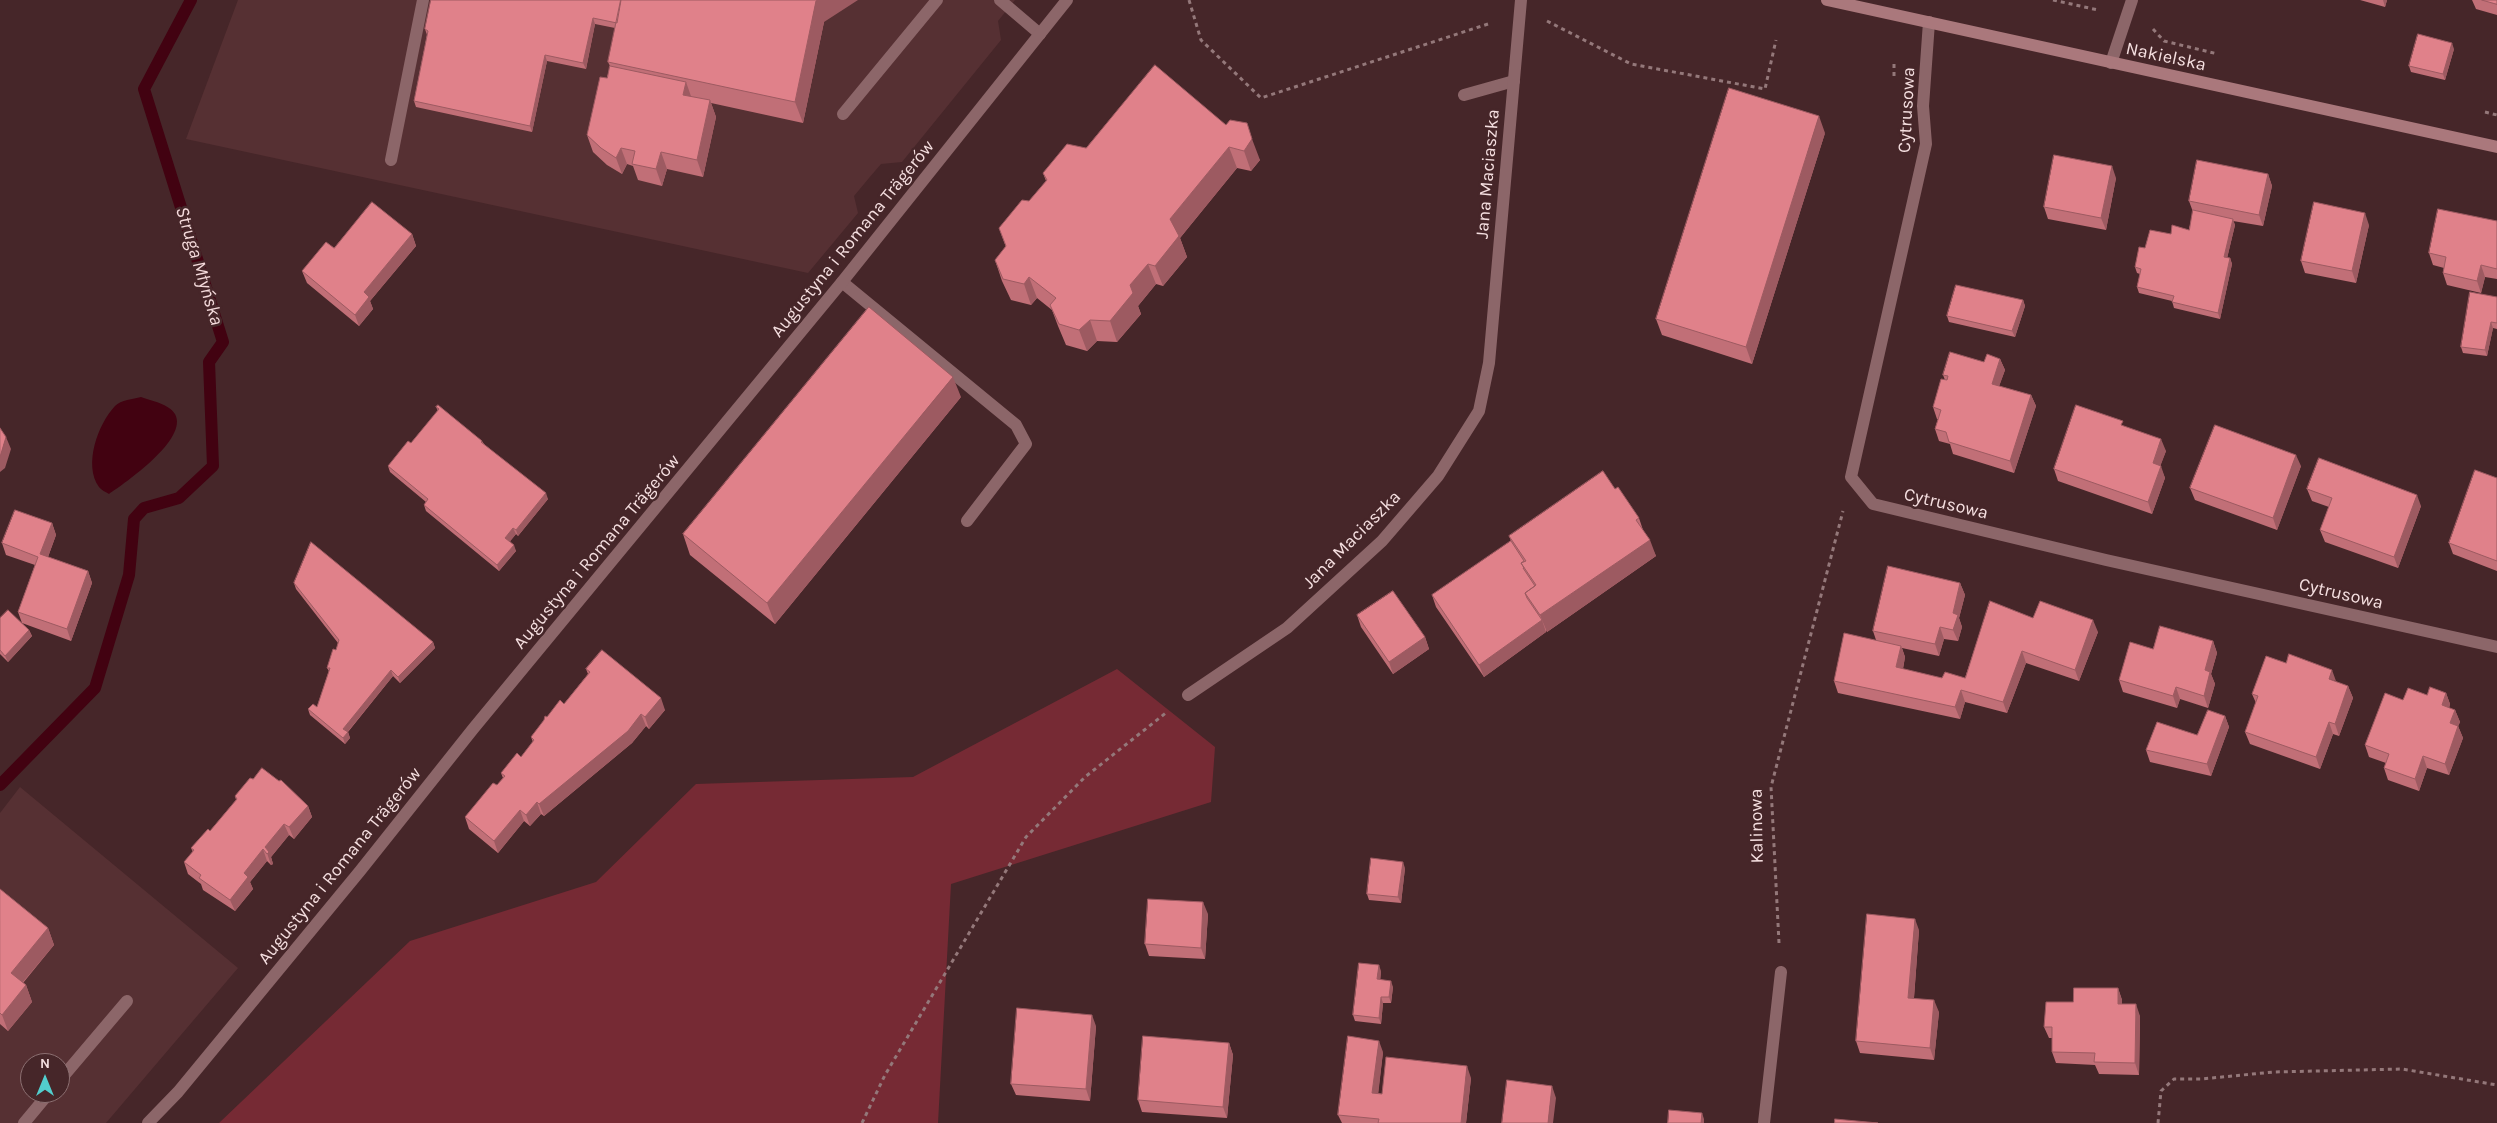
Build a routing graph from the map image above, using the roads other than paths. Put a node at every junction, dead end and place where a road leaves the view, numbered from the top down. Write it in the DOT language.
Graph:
graph roads {
  1 [pos="423,0"];
  2 [pos="937,0"];
  3 [pos="1000,0"];
  4 [pos="1067,0"];
  5 [pos="1521,0"];
  6 [pos="1827,0"];
  7 [pos="2132,0"];
  8 [pos="1930,22"];
  9 [pos="1040,34"];
  10 [pos="2111,63"];
  11 [pos="1514,81"];
  12 [pos="1464,95"];
  13 [pos="843,114"];
  14 [pos="2497,147"];
  15 [pos="392,160"];
  16 [pos="842,282"];
  17 [pos="967,521"];
  18 [pos="2497,647"];
  19 [pos="1188,695"];
  20 [pos="1781,972"];
  21 [pos="127,1001"];
  22 [pos="70,1068"];
  23 [pos="41,1103"];
  24 [pos="24,1123"];
  25 [pos="148,1123"];
  26 [pos="1764,1123"];
  1 -- 15 [label="street"];
  2 -- 13 [label="street"];
  3 -- 9 [label="street"];
  4 -- 9 [label="street, Augustyna i Romana Trägerów"];
  5 -- 11 [label="street, Jana Maciaszka"];
  6 -- 8 [label="main road, Nakielska"];
  7 -- 10 [label="street"];
  8 -- 10 [label="main road, Nakielska"];
  8 -- 18 [label="street, Cytrusowa"];
  9 -- 16 [label="street, Augustyna i Romana Trägerów"];
  10 -- 14 [label="main road, Nakielska"];
  11 -- 12 [label="street"];
  11 -- 19 [label="street, Jana Maciaszka"];
  16 -- 17 [label="street"];
  16 -- 25 [label="street, Augustyna i Romana Trägerów"];
  20 -- 26 [label="street"];
  21 -- 22 [label="street"];
  23 -- 24 [label="street"];
}
